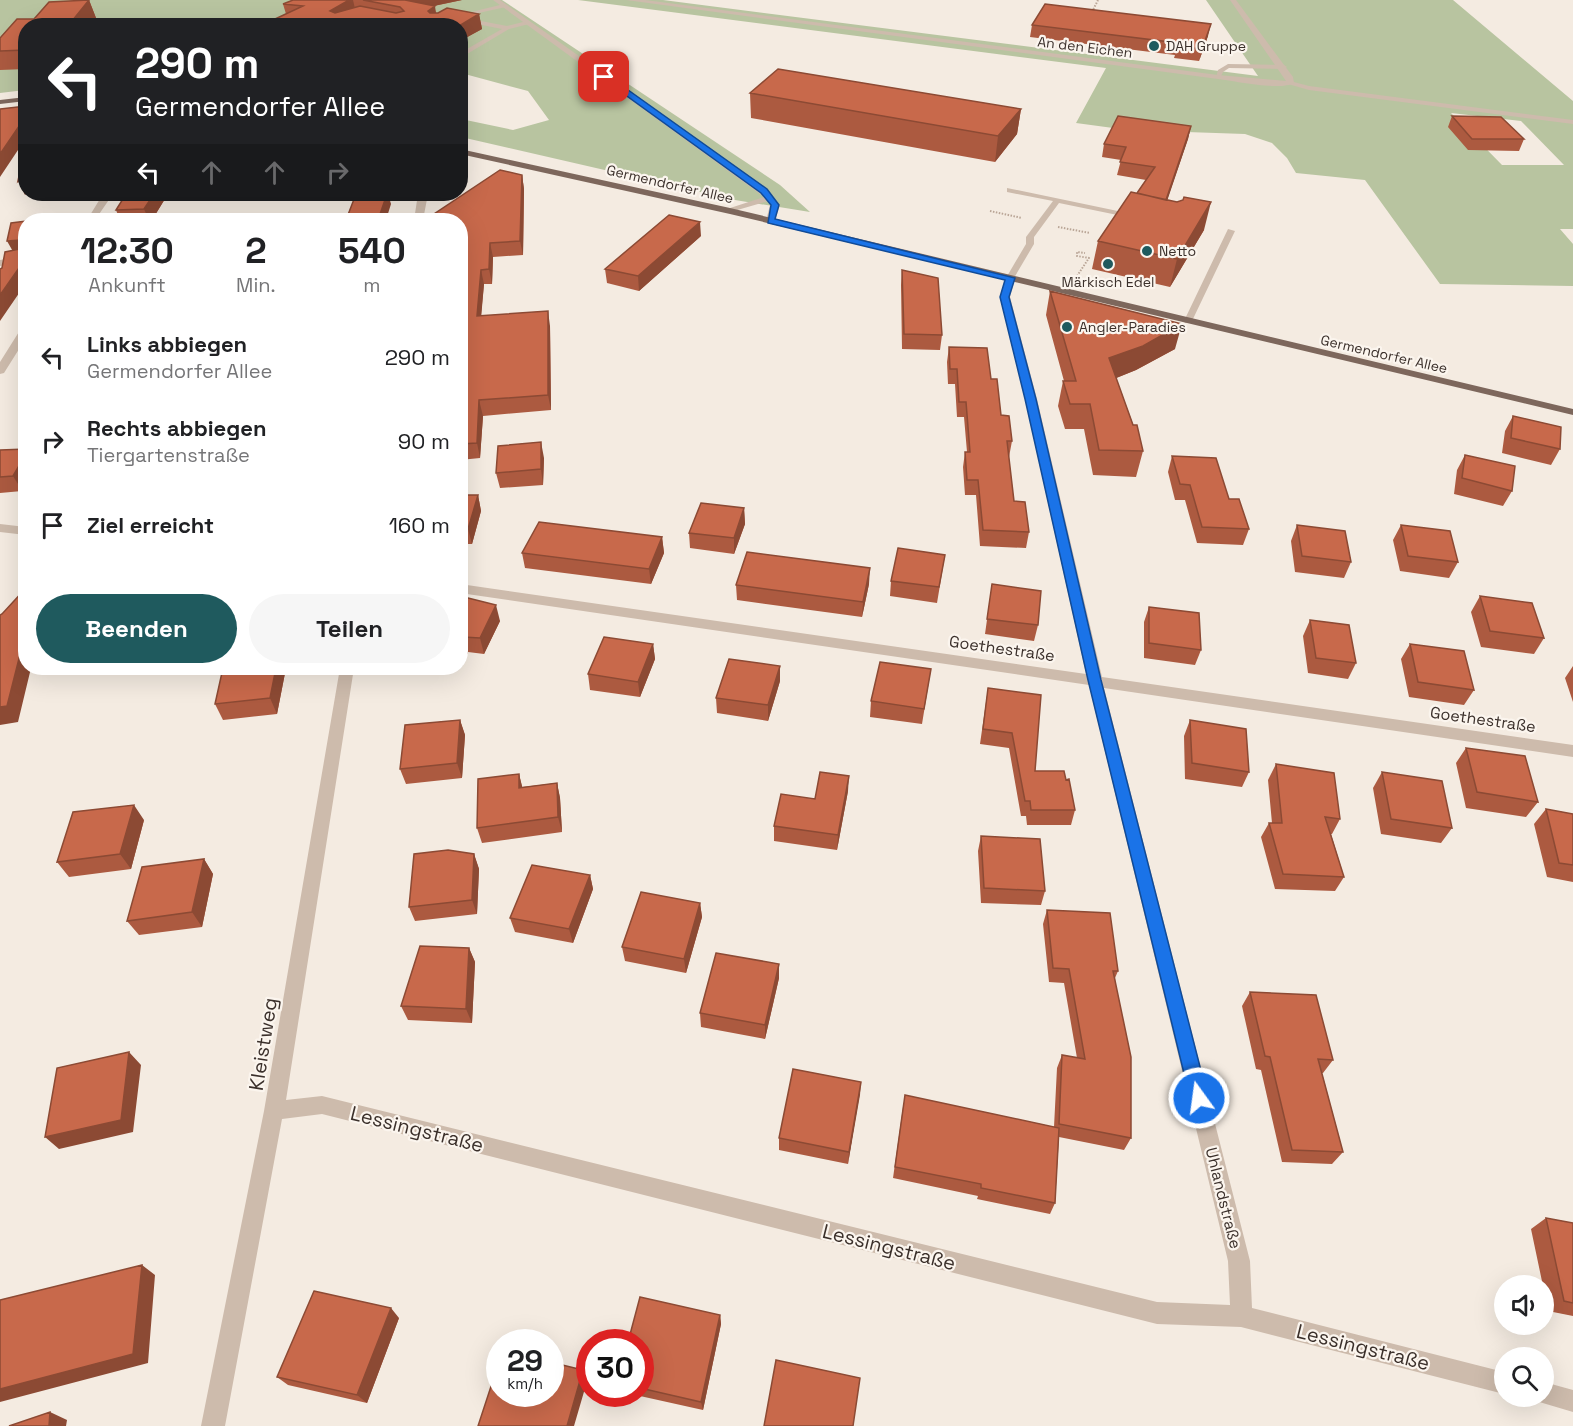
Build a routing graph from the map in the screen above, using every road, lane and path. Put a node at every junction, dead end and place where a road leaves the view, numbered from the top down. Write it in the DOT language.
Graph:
graph roads {
  1 [pos="496,0"];
  2 [pos="628,0"];
  3 [pos="1098,0"];
  4 [pos="1233,0"];
  5 [pos="504,6"];
  6 [pos="1092,13"];
  7 [pos="451,17"];
  8 [pos="456,18"];
  9 [pos="468,20"];
  10 [pos="527,23"];
  11 [pos="507,28"];
  12 [pos="468,51"];
  13 [pos="1284,67"];
  14 [pos="1218,77"];
  15 [pos="1290,83"];
  16 [pos="18,100"];
  17 [pos="0,102"];
  18 [pos="1573,122"];
  19 [pos="468,153"];
  20 [pos="1010,190"];
  21 [pos="769,198"];
  22 [pos="1057,201"];
  23 [pos="730,211"];
  24 [pos="1139,218"];
  25 [pos="771,221"];
  26 [pos="1231,231"];
  27 [pos="1085,253"];
  28 [pos="18,260"];
  29 [pos="0,263"];
  30 [pos="1010,278"];
  31 [pos="1075,280"];
  32 [pos="1188,321"];
  33 [pos="18,342"];
  34 [pos="0,371"];
  35 [pos="1573,412"];
  36 [pos="0,528"];
  37 [pos="18,530"];
  38 [pos="468,589"];
  39 [pos="346,675"];
  40 [pos="1095,680"];
  41 [pos="1573,751"];
  42 [pos="274,1111"];
  43 [pos="1241,1316"];
  44 [pos="1494,1380"];
  45 [pos="1554,1396"];
  46 [pos="1573,1401"];
  47 [pos="213,1426"];
  1 -- 5 [label="street"];
  2 -- 14 [label="street, An den Eichen"];
  3 -- 6 [label="path"];
  4 -- 13 [label="street"];
  5 -- 7 [label="lane"];
  5 -- 10 [label="street"];
  7 -- 8 [label="lane"];
  9 -- 11 [label="lane"];
  10 -- 11 [label="lane"];
  10 -- 21 [label="street"];
  11 -- 12 [label="lane"];
  13 -- 14 [label="lane"];
  13 -- 15 [label="street"];
  14 -- 15 [label="street, An den Eichen"];
  15 -- 18 [label="lane, An den Eichen"];
  16 -- 17 [label="main road"];
  19 -- 23 [label="main road, Germendorfer Allee"];
  20 -- 22 [label="lane"];
  21 -- 23 [label="street"];
  21 -- 25 [label="street"];
  22 -- 24 [label="lane"];
  22 -- 30 [label="lane"];
  23 -- 25 [label="main road, Germendorfer Allee"];
  25 -- 30 [label="main road, Germendorfer Allee"];
  26 -- 32 [label="lane"];
  27 -- 31 [label="path"];
  28 -- 29 [label="street"];
  30 -- 32 [label="main road, Germendorfer Allee"];
  30 -- 40 [label="street, Uhlandstraße"];
  32 -- 35 [label="main road, Germendorfer Allee"];
  33 -- 34 [label="street"];
  36 -- 37 [label="street"];
  38 -- 40 [label="street, Goethestraße"];
  39 -- 42 [label="street, Kleistweg"];
  40 -- 41 [label="street, Goethestraße"];
  40 -- 43 [label="street, Uhlandstraße"];
  42 -- 43 [label="street, Lessingstraße"];
  42 -- 47 [label="street, Kleistweg"];
  43 -- 44 [label="street, Lessingstraße"];
  45 -- 46 [label="street"];
}
